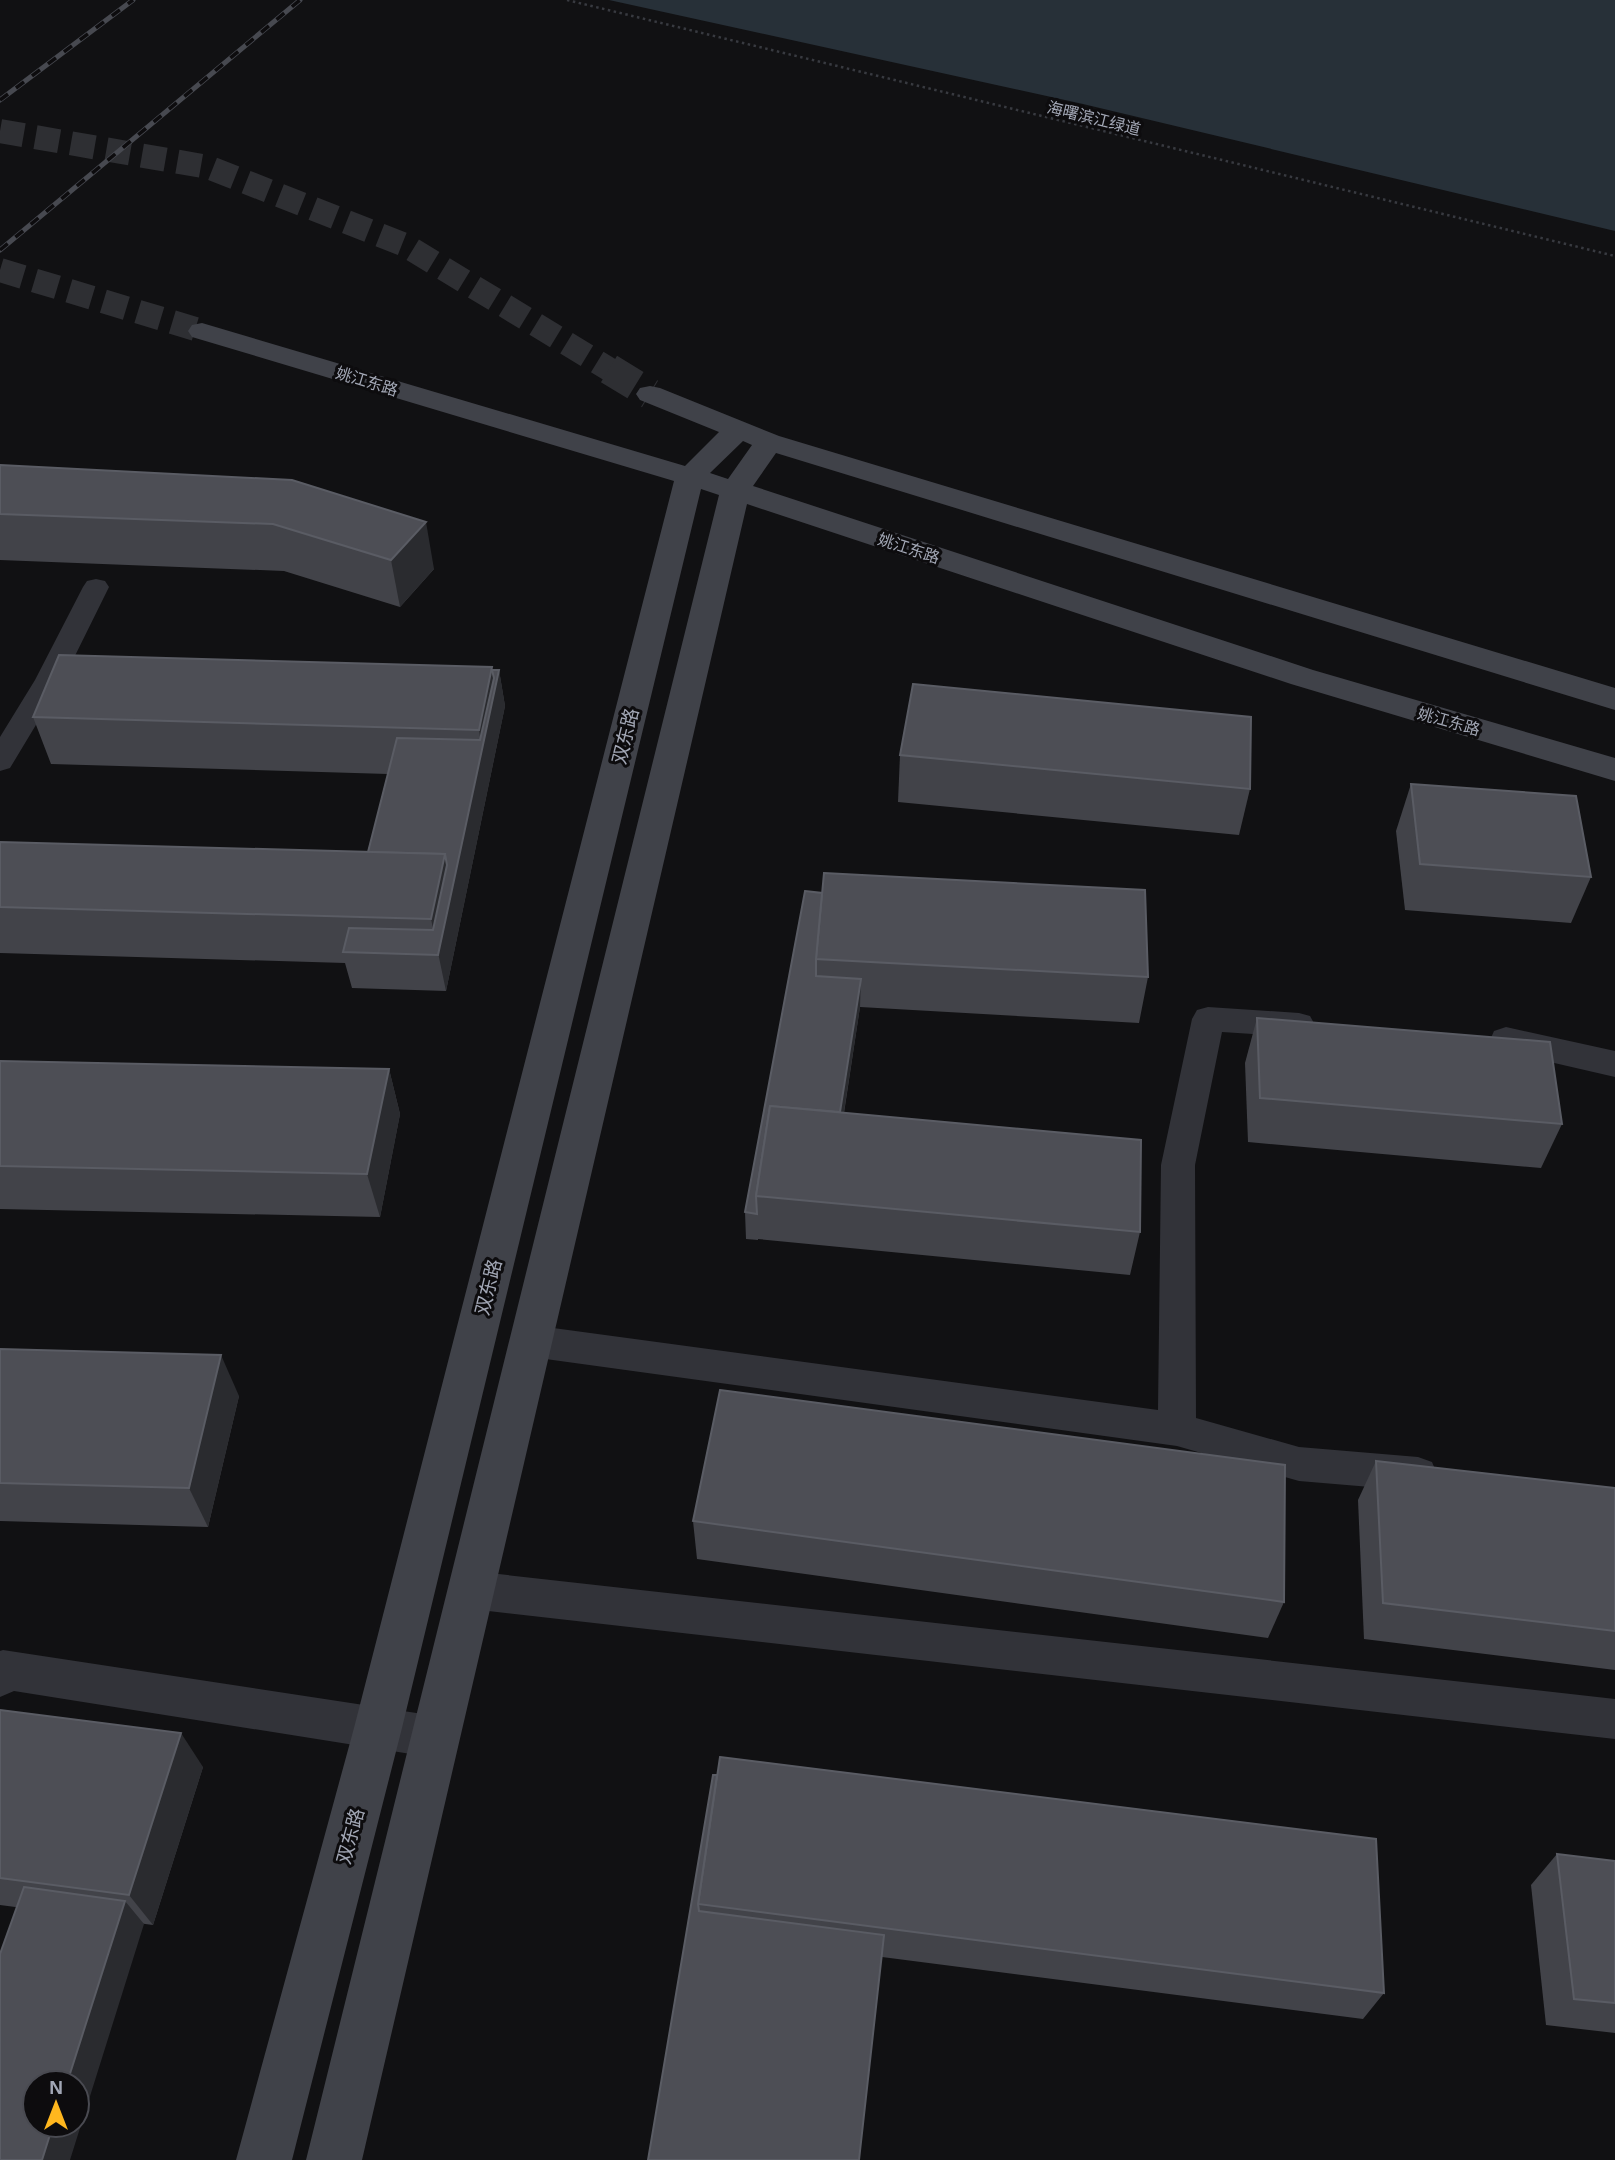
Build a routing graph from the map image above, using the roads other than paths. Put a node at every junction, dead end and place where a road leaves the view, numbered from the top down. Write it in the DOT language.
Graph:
graph roads {
  1 [pos="202,331"];
  2 [pos="650,394"];
  3 [pos="754,436"];
  4 [pos="689,478"];
  5 [pos="735,490"];
  6 [pos="96,587"];
  7 [pos="1615,699"];
  8 [pos="0,761"];
  9 [pos="1615,770"];
  10 [pos="1331,1027"];
  11 [pos="1468,1036"];
  12 [pos="1615,1064"];
  13 [pos="531,1341"];
  14 [pos="1177,1429"];
  15 [pos="1450,1476"];
  16 [pos="471,1590"];
  17 [pos="1,1668"];
  18 [pos="1615,1719"];
  19 [pos="378,1728"];
  20 [pos="436,1737"];
  21 [pos="264,2160"];
  22 [pos="334,2160"];
  1 -- 4 [label="main road, 姚江东路"];
  2 -- 3 [label="main road"];
  3 -- 4 [label="main road"];
  3 -- 5 [label="main road"];
  3 -- 7 [label="main road"];
  4 -- 5 [label="main road, 姚江东路"];
  4 -- 19 [label="main road, 双东路"];
  5 -- 9 [label="main road, 姚江东路"];
  5 -- 13 [label="main road"];
  6 -- 8 [label="lane"];
  10 -- 14 [label="lane"];
  11 -- 12 [label="lane"];
  13 -- 14 [label="lane"];
  13 -- 16 [label="main road"];
  14 -- 15 [label="lane"];
  16 -- 18 [label="lane"];
  16 -- 20 [label="main road"];
  17 -- 19 [label="lane"];
  19 -- 20 [label="lane"];
  19 -- 21 [label="main road, 双东路"];
  20 -- 22 [label="main road"];
}
